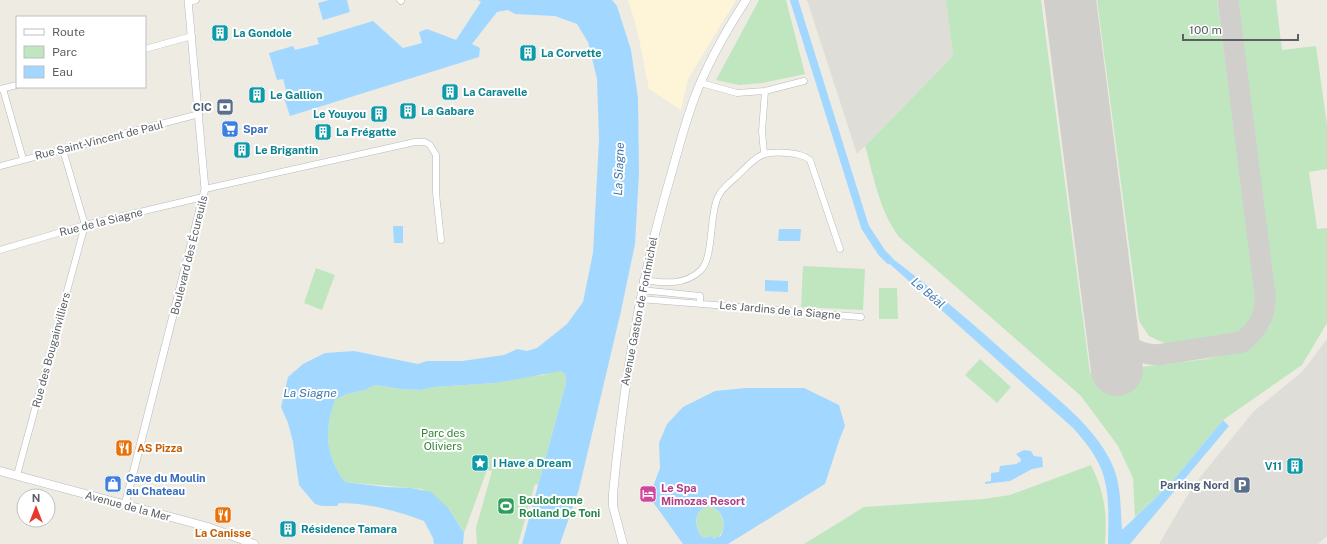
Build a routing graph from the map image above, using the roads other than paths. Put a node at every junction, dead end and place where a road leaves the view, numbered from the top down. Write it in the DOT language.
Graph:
graph roads {
  1 [pos="746,0"];
  2 [pos="191,1"];
  3 [pos="192,36"];
  4 [pos="146,49"];
  5 [pos="804,81"];
  6 [pos="701,83"];
  7 [pos="16,85"];
  8 [pos="2,89"];
  9 [pos="765,91"];
  10 [pos="199,114"];
  11 [pos="63,150"];
  12 [pos="764,154"];
  13 [pos="23,159"];
  14 [pos="0,166"];
  15 [pos="205,189"];
  16 [pos="204,197"];
  17 [pos="85,225"];
  18 [pos="441,240"];
  19 [pos="840,249"];
  20 [pos="0,250"];
  21 [pos="643,280"];
  22 [pos="641,290"];
  23 [pos="640,299"];
  24 [pos="700,303"];
  25 [pos="861,317"];
  26 [pos="0,471"];
  27 [pos="17,476"];
  28 [pos="124,505"];
  29 [pos="251,543"];
  30 [pos="623,544"];
  1 -- 6 [label="main road, Avenue Gaston de Fontmichel"];
  2 -- 3 [label="street, Boulevard des Écureuils"];
  3 -- 4 [label="street"];
  3 -- 10 [label="street, Boulevard des Écureuils"];
  5 -- 9 [label="street"];
  6 -- 9 [label="street"];
  6 -- 21 [label="main road, Avenue Gaston de Fontmichel"];
  7 -- 8 [label="street"];
  8 -- 13 [label="street"];
  9 -- 12 [label="street"];
  10 -- 11 [label="street, Rue Saint-Vincent de Paul"];
  10 -- 15 [label="street, Boulevard des Écureuils"];
  11 -- 13 [label="street, Rue Saint-Vincent de Paul"];
  11 -- 17 [label="street"];
  12 -- 19 [label="street"];
  12 -- 21 [label="street"];
  13 -- 14 [label="street, Rue Saint-Vincent de Paul"];
  15 -- 16 [label="street, Boulevard des Écureuils"];
  15 -- 18 [label="street"];
  16 -- 17 [label="street, Rue de la Siagne"];
  16 -- 28 [label="street, Boulevard des Écureuils"];
  17 -- 20 [label="street, Rue de la Siagne"];
  17 -- 27 [label="street, Rue des Bougainvilliers"];
  21 -- 22 [label="main road, Avenue Gaston de Fontmichel"];
  22 -- 23 [label="main road, Avenue Gaston de Fontmichel"];
  22 -- 24 [label="street"];
  23 -- 24 [label="street, Les Jardins de la Siagne"];
  23 -- 30 [label="main road, Avenue Gaston de Fontmichel"];
  24 -- 25 [label="street, Les Jardins de la Siagne"];
  26 -- 27 [label="main road, Avenue de la Mer"];
  27 -- 28 [label="main road, Avenue de la Mer"];
  28 -- 29 [label="main road, Avenue de la Mer"];
}
